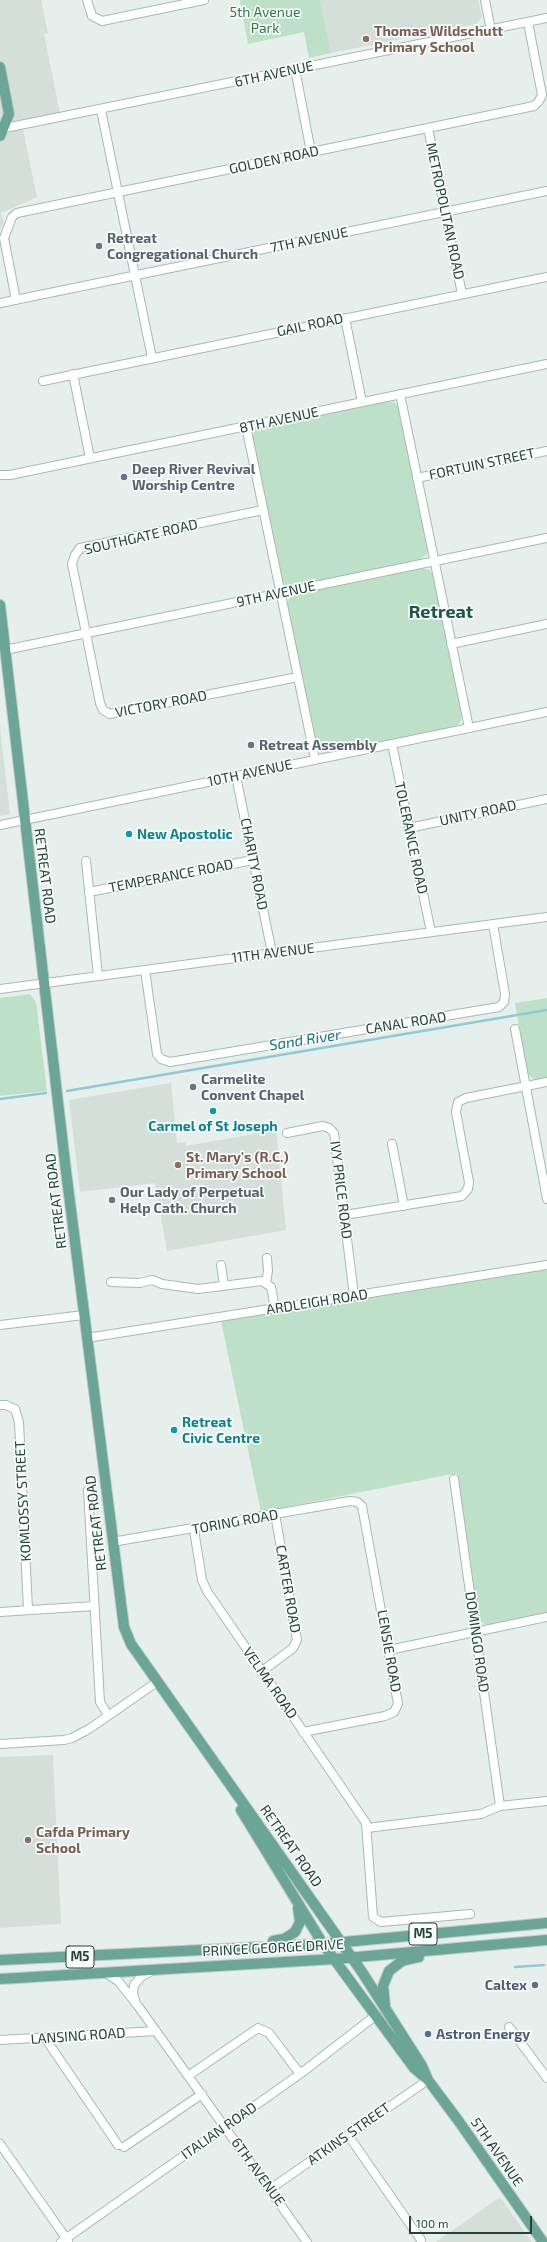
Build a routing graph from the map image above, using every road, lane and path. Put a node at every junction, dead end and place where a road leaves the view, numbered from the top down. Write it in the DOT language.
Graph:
graph roads {
  1 [pos="87,0"];
  2 [pos="204,0"];
  3 [pos="485,0"];
  4 [pos="547,18"];
  5 [pos="528,22"];
  6 [pos="491,30"];
  7 [pos="0,67"];
  8 [pos="294,69"];
  9 [pos="101,110"];
  10 [pos="428,128"];
  11 [pos="1,131"];
  12 [pos="311,152"];
  13 [pos="547,191"];
  14 [pos="117,192"];
  15 [pos="444,212"];
  16 [pos="134,276"];
  17 [pos="547,277"];
  18 [pos="462,294"];
  19 [pos="16,300"];
  20 [pos="0,303"];
  21 [pos="345,318"];
  22 [pos="152,358"];
  23 [pos="547,364"];
  24 [pos="73,374"];
  25 [pos="43,381"];
  26 [pos="400,394"];
  27 [pos="362,402"];
  28 [pos="246,426"];
  29 [pos="547,451"];
  30 [pos="90,458"];
  31 [pos="0,475"];
  32 [pos="10,475"];
  33 [pos="417,478"];
  34 [pos="0,480"];
  35 [pos="264,510"];
  36 [pos="547,538"];
  37 [pos="434,562"];
  38 [pos="281,594"];
  39 [pos="0,605"];
  40 [pos="547,624"];
  41 [pos="86,633"];
  42 [pos="451,644"];
  43 [pos="5,650"];
  44 [pos="298,677"];
  45 [pos="547,712"];
  46 [pos="468,728"];
  47 [pos="392,744"];
  48 [pos="315,760"];
  49 [pos="236,776"];
  50 [pos="547,799"];
  51 [pos="24,820"];
  52 [pos="0,825"];
  53 [pos="409,828"];
  54 [pos="253,860"];
  55 [pos="86,861"];
  56 [pos="89,892"];
  57 [pos="547,917"];
  58 [pos="493,924"];
  59 [pos="431,932"];
  60 [pos="272,953"];
  61 [pos="145,970"];
  62 [pos="98,976"];
  63 [pos="45,983"];
  64 [pos="0,989"];
  65 [pos="515,1029"];
  66 [pos="547,1082"];
  67 [pos="526,1086"];
  68 [pos="287,1133"];
  69 [pos="392,1144"];
  70 [pos="547,1199"];
  71 [pos="404,1206"];
  72 [pos="344,1215"];
  73 [pos="267,1258"];
  74 [pos="220,1265"];
  75 [pos="547,1265"];
  76 [pos="111,1282"];
  77 [pos="266,1283"];
  78 [pos="224,1285"];
  79 [pos="354,1296"];
  80 [pos="275,1308"];
  81 [pos="84,1315"];
  82 [pos="0,1325"];
  83 [pos="87,1338"];
  84 [pos="0,1405"];
  85 [pos="454,1479"];
  86 [pos="88,1490"];
  87 [pos="356,1502"];
  88 [pos="275,1514"];
  89 [pos="194,1530"];
  90 [pos="112,1542"];
  91 [pos="94,1606"];
  92 [pos="28,1610"];
  93 [pos="0,1612"];
  94 [pos="547,1617"];
  95 [pos="476,1633"];
  96 [pos="389,1650"];
  97 [pos="262,1672"];
  98 [pos="157,1682"];
  99 [pos="108,1715"];
  100 [pos="303,1732"];
  101 [pos="0,1744"];
  102 [pos="216,1767"];
  103 [pos="547,1801"];
  104 [pos="500,1806"];
  105 [pos="367,1828"];
  106 [pos="298,1904"];
  107 [pos="470,1914"];
  108 [pos="547,1924"];
  109 [pos="547,1940"];
  110 [pos="342,1942"];
  111 [pos="323,1944"];
  112 [pos="454,1948"];
  113 [pos="182,1952"];
  114 [pos="352,1958"];
  115 [pos="335,1959"];
  116 [pos="0,1960"];
  117 [pos="154,1969"];
  118 [pos="104,1973"];
  119 [pos="0,1979"];
  120 [pos="138,2006"];
  121 [pos="386,2010"];
  122 [pos="375,2016"];
  123 [pos="509,2027"];
  124 [pos="156,2031"];
  125 [pos="45,2038"];
  126 [pos="0,2040"];
  127 [pos="300,2074"];
  128 [pos="188,2076"];
  129 [pos="547,2078"];
  130 [pos="428,2080"];
  131 [pos="202,2094"];
  132 [pos="225,2127"];
  133 [pos="348,2135"];
  134 [pos="0,2144"];
  135 [pos="270,2189"];
  136 [pos="421,2240"];
  137 [pos="65,2241"];
  138 [pos="307,2242"];
  139 [pos="543,2242"];
  1 -- 2 [label="street"];
  3 -- 6 [label="street"];
  4 -- 5 [label="street, 6TH AVENUE"];
  5 -- 6 [label="street, 6TH AVENUE"];
  5 -- 10 [label="street, GOLDEN ROAD"];
  6 -- 8 [label="street, 6TH AVENUE"];
  7 -- 11 [label="main road"];
  8 -- 9 [label="street, 6TH AVENUE"];
  8 -- 12 [label="street"];
  9 -- 11 [label="street, 6TH AVENUE"];
  9 -- 14 [label="street"];
  10 -- 12 [label="street, GOLDEN ROAD"];
  10 -- 15 [label="street, METROPOLITAN ROAD"];
  12 -- 14 [label="street, GOLDEN ROAD"];
  13 -- 15 [label="street, 7TH AVENUE"];
  14 -- 16 [label="street"];
  14 -- 19 [label="street, GOLDEN ROAD"];
  15 -- 16 [label="street, 7TH AVENUE"];
  15 -- 18 [label="street, METROPOLITAN ROAD"];
  16 -- 19 [label="street, 7TH AVENUE"];
  16 -- 22 [label="street"];
  17 -- 18 [label="street, GAIL ROAD"];
  18 -- 21 [label="street, GAIL ROAD"];
  19 -- 20 [label="street, 7TH AVENUE"];
  21 -- 22 [label="street, GAIL ROAD"];
  21 -- 27 [label="street"];
  22 -- 24 [label="street, GAIL ROAD"];
  23 -- 26 [label="street, 8TH AVENUE"];
  24 -- 25 [label="street, GAIL ROAD"];
  24 -- 30 [label="street"];
  26 -- 27 [label="street, 8TH AVENUE"];
  26 -- 33 [label="street, FORTUIN STREET"];
  27 -- 28 [label="street, 8TH AVENUE"];
  28 -- 30 [label="street, 8TH AVENUE"];
  28 -- 35 [label="street"];
  29 -- 33 [label="street, FORTUIN STREET"];
  30 -- 32 [label="street, 8TH AVENUE"];
  31 -- 32 [label="street, 8TH AVENUE"];
  32 -- 34 [label="street, 8TH AVENUE"];
  33 -- 37 [label="street, FORTUIN STREET"];
  35 -- 38 [label="street"];
  35 -- 41 [label="street, SOUTHGATE ROAD"];
  36 -- 37 [label="street, 9TH AVENUE"];
  37 -- 38 [label="street, 9TH AVENUE"];
  37 -- 42 [label="street, FORTUIN STREET"];
  38 -- 41 [label="street, 9TH AVENUE"];
  38 -- 44 [label="street"];
  39 -- 43 [label="main road, RETREAT ROAD"];
  40 -- 42 [label="street"];
  41 -- 43 [label="street, 9TH AVENUE"];
  41 -- 44 [label="street, VICTORY ROAD"];
  42 -- 46 [label="street, FORTUIN STREET"];
  43 -- 51 [label="main road, RETREAT ROAD"];
  44 -- 48 [label="street"];
  45 -- 46 [label="street, 10TH AVENUE"];
  46 -- 47 [label="street, 10TH AVENUE"];
  47 -- 48 [label="street, 10TH AVENUE"];
  47 -- 53 [label="street, TOLERANCE ROAD"];
  48 -- 49 [label="street, 10TH AVENUE"];
  49 -- 51 [label="street, 10TH AVENUE"];
  49 -- 54 [label="street, CHARITY ROAD"];
  50 -- 53 [label="street, UNITY ROAD"];
  51 -- 52 [label="street, 10TH AVENUE"];
  51 -- 63 [label="main road, RETREAT ROAD"];
  53 -- 59 [label="street, TOLERANCE ROAD"];
  54 -- 56 [label="street, TEMPERANCE ROAD"];
  54 -- 60 [label="street, CHARITY ROAD"];
  55 -- 56 [label="street"];
  56 -- 62 [label="street"];
  57 -- 58 [label="street, 11TH AVENUE"];
  58 -- 59 [label="street, 11TH AVENUE"];
  58 -- 61 [label="street, CANAL ROAD"];
  59 -- 60 [label="street, 11TH AVENUE"];
  60 -- 61 [label="street, 11TH AVENUE"];
  61 -- 62 [label="street, 11TH AVENUE"];
  62 -- 63 [label="street, 11TH AVENUE"];
  63 -- 64 [label="street, 11TH AVENUE"];
  63 -- 81 [label="main road, RETREAT ROAD"];
  65 -- 67 [label="street"];
  66 -- 67 [label="street"];
  67 -- 70 [label="street"];
  67 -- 71 [label="street"];
  68 -- 72 [label="street, IVY PRICE ROAD"];
  69 -- 71 [label="street"];
  71 -- 72 [label="street"];
  72 -- 79 [label="street, IVY PRICE ROAD"];
  73 -- 77 [label="street"];
  74 -- 78 [label="street"];
  75 -- 79 [label="street, ARDLEIGH ROAD"];
  76 -- 78 [label="street"];
  77 -- 78 [label="street"];
  77 -- 80 [label="street"];
  79 -- 80 [label="street, ARDLEIGH ROAD"];
  80 -- 83 [label="street, ARDLEIGH ROAD"];
  81 -- 82 [label="street"];
  81 -- 83 [label="main road, RETREAT ROAD"];
  83 -- 90 [label="main road, RETREAT ROAD"];
  84 -- 92 [label="street, KOMLOSSY STREET"];
  85 -- 95 [label="street, DOMINGO ROAD"];
  86 -- 91 [label="street"];
  87 -- 88 [label="street, TORING ROAD"];
  87 -- 96 [label="street, LENSIE ROAD"];
  88 -- 89 [label="street, TORING ROAD"];
  88 -- 97 [label="street, CARTER ROAD"];
  89 -- 90 [label="street, TORING ROAD"];
  89 -- 97 [label="street, VELMA ROAD"];
  90 -- 98 [label="main road, RETREAT ROAD"];
  91 -- 92 [label="street"];
  91 -- 99 [label="street"];
  92 -- 93 [label="street"];
  94 -- 95 [label="street"];
  95 -- 96 [label="street"];
  95 -- 104 [label="street, DOMINGO ROAD"];
  96 -- 100 [label="street, LENSIE ROAD"];
  97 -- 100 [label="street, VELMA ROAD"];
  98 -- 99 [label="street"];
  98 -- 102 [label="main road, RETREAT ROAD"];
  99 -- 101 [label="street"];
  100 -- 105 [label="street, VELMA ROAD"];
  102 -- 106 [label="main road, RETREAT ROAD"];
  102 -- 110 [label="main road, RETREAT ROAD"];
  103 -- 104 [label="street"];
  104 -- 105 [label="street"];
  105 -- 107 [label="street, VELMA ROAD"];
  106 -- 111 [label="main road, RETREAT ROAD"];
  106 -- 113 [label="main road"];
  108 -- 110 [label="main road, PRINCE GEORGE DRIVE / M5"];
  109 -- 112 [label="main road, PRINCE GEORGE DRIVE / M5"];
  110 -- 111 [label="main road, PRINCE GEORGE DRIVE / M5"];
  110 -- 114 [label="main road, 5TH AVENUE"];
  111 -- 113 [label="main road, PRINCE GEORGE DRIVE / M5"];
  111 -- 115 [label="main road, 5TH AVENUE"];
  112 -- 114 [label="main road, PRINCE GEORGE DRIVE / M5"];
  112 -- 121 [label="main road"];
  113 -- 116 [label="main road, PRINCE GEORGE DRIVE / M5"];
  114 -- 115 [label="main road, PRINCE GEORGE DRIVE / M5"];
  114 -- 121 [label="main road, 5TH AVENUE"];
  115 -- 117 [label="main road, PRINCE GEORGE DRIVE / M5"];
  115 -- 122 [label="main road, 5TH AVENUE"];
  117 -- 118 [label="main road, PRINCE GEORGE DRIVE / M5"];
  117 -- 120 [label="street, 6TH AVENUE"];
  118 -- 119 [label="main road, PRINCE GEORGE DRIVE / M5"];
  118 -- 120 [label="street, 6TH AVENUE"];
  120 -- 124 [label="street, 6TH AVENUE"];
  121 -- 130 [label="main road, 5TH AVENUE"];
  122 -- 127 [label="street, ITALIAN ROAD"];
  122 -- 130 [label="main road, 5TH AVENUE"];
  123 -- 129 [label="street"];
  124 -- 125 [label="street, LANSING ROAD"];
  124 -- 128 [label="street, 6TH AVENUE"];
  125 -- 126 [label="street, LANSING ROAD"];
  125 -- 131 [label="street"];
  127 -- 128 [label="street"];
  127 -- 132 [label="street, ITALIAN ROAD"];
  128 -- 131 [label="street, 6TH AVENUE"];
  130 -- 133 [label="street, ATKINS STREET"];
  130 -- 139 [label="main road, 5TH AVENUE"];
  131 -- 132 [label="street, 6TH AVENUE"];
  132 -- 135 [label="street, 6TH AVENUE"];
  132 -- 137 [label="street, ITALIAN ROAD"];
  133 -- 135 [label="street, ATKINS STREET"];
  133 -- 136 [label="street"];
  134 -- 137 [label="street"];
  135 -- 138 [label="street, 6TH AVENUE"];
}
